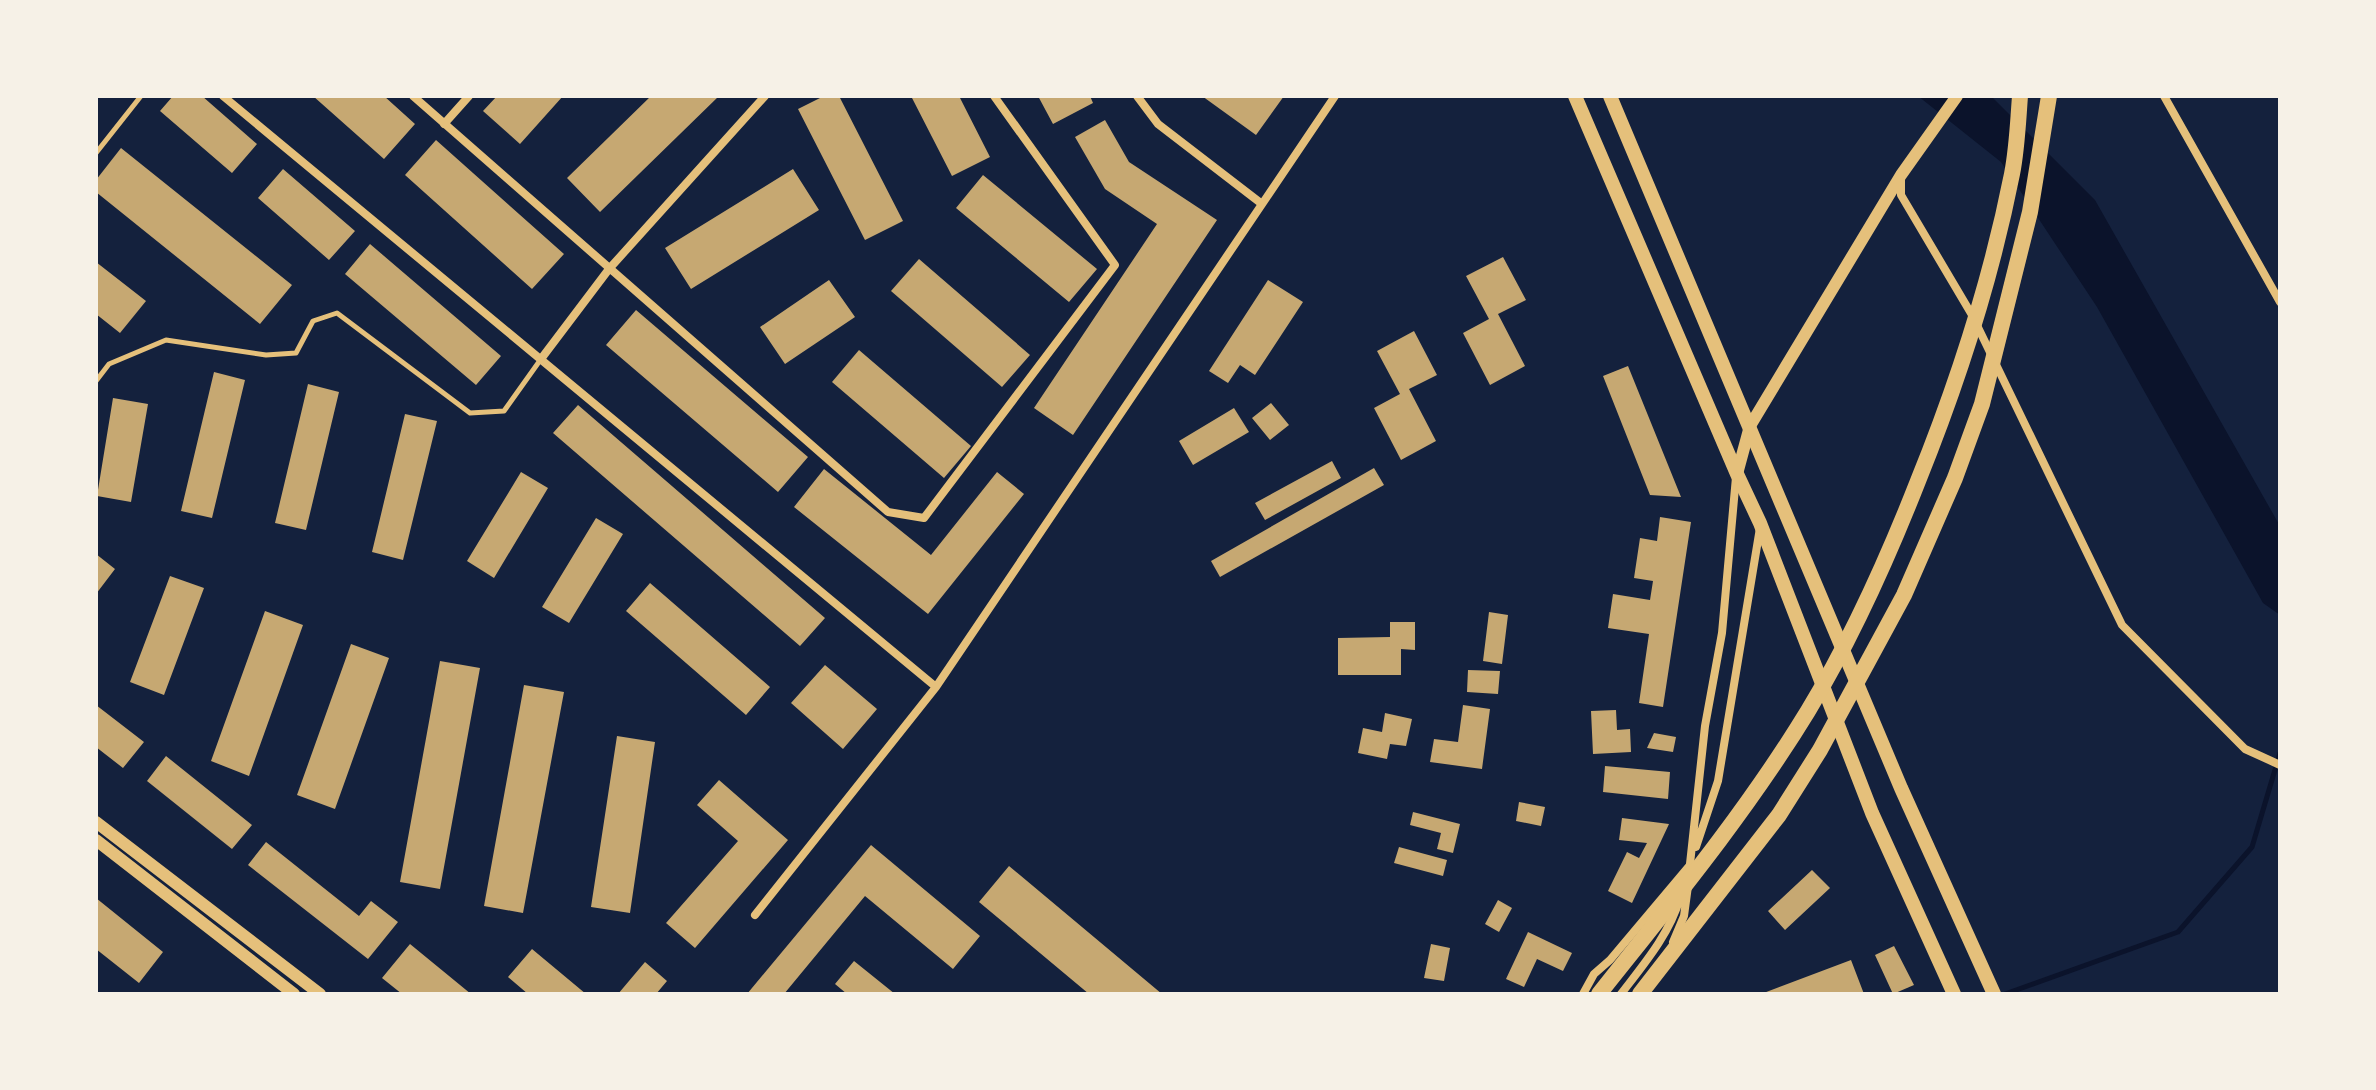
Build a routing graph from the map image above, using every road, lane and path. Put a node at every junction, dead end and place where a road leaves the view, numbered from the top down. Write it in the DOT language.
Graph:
graph roads {
  1 [pos="141,96"];
  2 [pos="223,96"];
  3 [pos="413,96"];
  4 [pos="469,96"];
  5 [pos="765,96"];
  6 [pos="994,96"];
  7 [pos="1137,96"];
  8 [pos="1335,96"];
  9 [pos="1575,96"];
  10 [pos="1610,96"];
  11 [pos="1957,96"];
  12 [pos="2020,96"];
  13 [pos="2049,96"];
  14 [pos="2164,96"];
  15 [pos="754,100"];
  16 [pos="444,124"];
  17 [pos="96,153"];
  18 [pos="1901,175"];
  19 [pos="1262,204"];
  20 [pos="609,269"];
  21 [pos="2280,302"];
  22 [pos="541,359"];
  23 [pos="96,381"];
  24 [pos="1750,426"];
  25 [pos="1737,474"];
  26 [pos="1760,523"];
  27 [pos="936,687"];
  28 [pos="2280,765"];
  29 [pos="96,822"];
  30 [pos="96,840"];
  31 [pos="1690,865"];
  32 [pos="755,915"];
  33 [pos="294,994"];
  34 [pos="320,994"];
  35 [pos="1583,994"];
  36 [pos="1599,994"];
  37 [pos="1621,994"];
  38 [pos="1640,994"];
  39 [pos="1650,994"];
  40 [pos="1954,994"];
  41 [pos="1994,994"];
  1 -- 17 [label="lane"];
  2 -- 22 [label="street"];
  3 -- 16 [label="street"];
  4 -- 16 [label="street"];
  5 -- 15 [label="street"];
  6 -- 20 [label="street"];
  7 -- 19 [label="street"];
  8 -- 19 [label="street"];
  9 -- 25 [label="main road"];
  10 -- 24 [label="main road"];
  11 -- 18 [label="main road"];
  12 -- 36 [label="highway"];
  13 -- 38 [label="highway"];
  14 -- 21 [label="street"];
  15 -- 20 [label="street"];
  16 -- 20 [label="street"];
  18 -- 24 [label="main road"];
  18 -- 28 [label="street"];
  19 -- 27 [label="street"];
  20 -- 22 [label="street"];
  22 -- 23 [label="lane"];
  22 -- 27 [label="street"];
  24 -- 25 [label="main road"];
  24 -- 41 [label="main road"];
  25 -- 26 [label="main road"];
  25 -- 31 [label="street"];
  26 -- 31 [label="street"];
  26 -- 40 [label="main road"];
  27 -- 32 [label="street"];
  29 -- 34 [label="main road"];
  30 -- 33 [label="main road"];
  31 -- 35 [label="street"];
  31 -- 37 [label="street"];
  31 -- 39 [label="street"];
}
